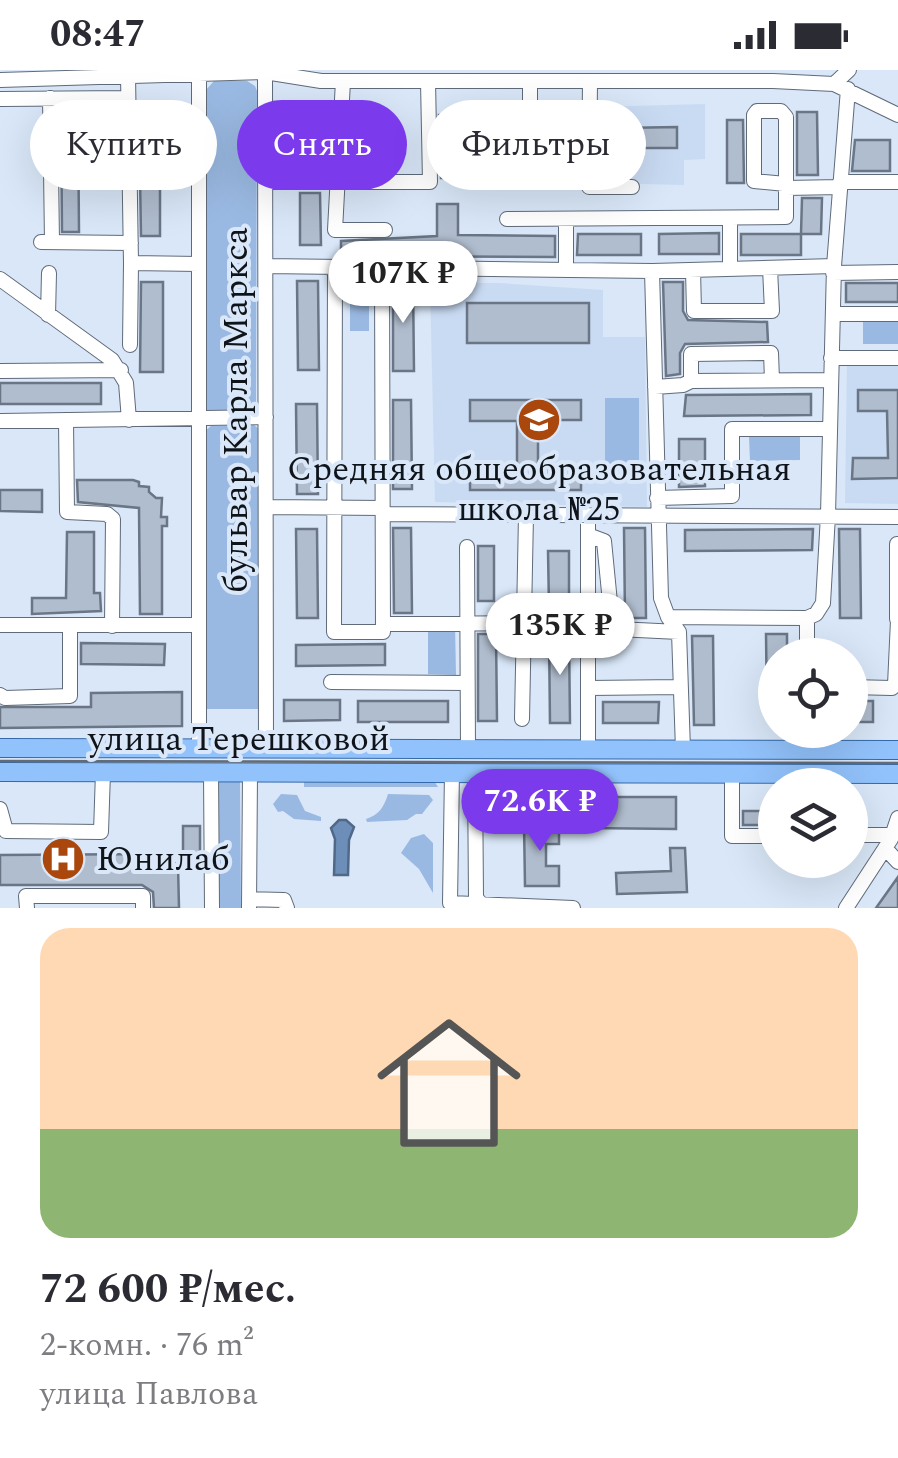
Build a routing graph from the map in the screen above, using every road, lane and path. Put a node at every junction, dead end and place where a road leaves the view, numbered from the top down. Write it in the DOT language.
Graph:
graph roads {
  1 [pos="850,70"];
  2 [pos="265,72"];
  3 [pos="103,73"];
  4 [pos="199,74"];
  5 [pos="323,75"];
  6 [pos="639,75"];
  7 [pos="729,75"];
  8 [pos="773,75"];
  9 [pos="128,76"];
  10 [pos="0,80"];
  11 [pos="343,81"];
  12 [pos="428,81"];
  13 [pos="530,81"];
  14 [pos="590,81"];
  15 [pos="841,87"];
  16 [pos="50,98"];
  17 [pos="128,98"];
  18 [pos="0,99"];
  19 [pos="265,100"];
  20 [pos="342,100"];
  21 [pos="530,100"];
  22 [pos="590,100"];
  23 [pos="898,115"];
  24 [pos="407,182"];
  25 [pos="898,182"];
  26 [pos="840,184"];
  27 [pos="786,186"];
  28 [pos="266,190"];
  29 [pos="336,190"];
  30 [pos="566,218"];
  31 [pos="730,218"];
  32 [pos="507,219"];
  33 [pos="385,230"];
  34 [pos="131,243"];
  35 [pos="131,263"];
  36 [pos="199,264"];
  37 [pos="266,266"];
  38 [pos="335,267"];
  39 [pos="382,268"];
  40 [pos="770,268"];
  41 [pos="730,269"];
  42 [pos="566,270"];
  43 [pos="693,270"];
  44 [pos="834,270"];
  45 [pos="652,271"];
  46 [pos="898,272"];
  47 [pos="49,273"];
  48 [pos="0,279"];
  49 [pos="8,290"];
  50 [pos="832,314"];
  51 [pos="898,314"];
  52 [pos="48,315"];
  53 [pos="130,345"];
  54 [pos="831,358"];
  55 [pos="898,358"];
  56 [pos="121,370"];
  57 [pos="0,371"];
  58 [pos="772,380"];
  59 [pos="831,380"];
  60 [pos="692,381"];
  61 [pos="655,387"];
  62 [pos="266,417"];
  63 [pos="66,420"];
  64 [pos="130,420"];
  65 [pos="198,420"];
  66 [pos="0,421"];
  67 [pos="830,429"];
  68 [pos="657,498"];
  69 [pos="334,506"];
  70 [pos="266,507"];
  71 [pos="383,511"];
  72 [pos="526,514"];
  73 [pos="588,514"];
  74 [pos="658,515"];
  75 [pos="828,515"];
  76 [pos="898,517"];
  77 [pos="588,535"];
  78 [pos="897,544"];
  79 [pos="467,547"];
  80 [pos="668,617"];
  81 [pos="807,618"];
  82 [pos="897,620"];
  83 [pos="526,623"];
  84 [pos="390,624"];
  85 [pos="467,624"];
  86 [pos="199,625"];
  87 [pos="0,626"];
  88 [pos="70,626"];
  89 [pos="112,626"];
  90 [pos="678,632"];
  91 [pos="807,638"];
  92 [pos="331,682"];
  93 [pos="468,682"];
  94 [pos="868,686"];
  95 [pos="680,687"];
  96 [pos="588,688"];
  97 [pos="0,696"];
  98 [pos="522,719"];
  99 [pos="758,744"];
  100 [pos="868,747"];
  101 [pos="0,748"];
  102 [pos="199,748"];
  103 [pos="266,748"];
  104 [pos="472,749"];
  105 [pos="588,749"];
  106 [pos="683,750"];
  107 [pos="898,750"];
  108 [pos="0,772"];
  109 [pos="103,772"];
  110 [pos="211,772"];
  111 [pos="452,772"];
  112 [pos="475,772"];
  113 [pos="250,773"];
  114 [pos="732,774"];
  115 [pos="898,774"];
  116 [pos="0,808"];
  117 [pos="898,818"];
  118 [pos="758,836"];
  119 [pos="868,838"];
  120 [pos="889,842"];
  121 [pos="898,862"];
  122 [pos="250,904"];
  123 [pos="450,905"];
  124 [pos="482,906"];
  125 [pos="27,908"];
  126 [pos="143,908"];
  127 [pos="212,908"];
  128 [pos="287,908"];
  129 [pos="573,908"];
  130 [pos="846,908"];
  1 -- 15 [label="street"];
  2 -- 4 [label="street"];
  2 -- 5 [label="street"];
  2 -- 19 [label="street, бульвар Карла Маркса"];
  3 -- 9 [label="street"];
  3 -- 10 [label="street"];
  4 -- 9 [label="street"];
  4 -- 36 [label="street, бульвар Карла Маркса"];
  5 -- 11 [label="street"];
  6 -- 7 [label="street"];
  6 -- 14 [label="street"];
  7 -- 8 [label="street"];
  8 -- 15 [label="street"];
  9 -- 17 [label="street"];
  11 -- 12 [label="street"];
  11 -- 20 [label="street"];
  12 -- 13 [label="street"];
  12 -- 24 [label="street"];
  13 -- 14 [label="street"];
  13 -- 21 [label="street"];
  14 -- 22 [label="street"];
  15 -- 23 [label="street"];
  15 -- 26 [label="street"];
  16 -- 17 [label="street"];
  16 -- 18 [label="street"];
  16 -- 34 [label="street"];
  17 -- 34 [label="street"];
  25 -- 26 [label="street"];
  26 -- 27 [label="street"];
  26 -- 44 [label="street"];
  27 -- 27 [label="street"];
  27 -- 31 [label="street"];
  28 -- 37 [label="street, бульвар Карла Маркса"];
  29 -- 33 [label="street"];
  30 -- 31 [label="street"];
  30 -- 32 [label="street"];
  30 -- 42 [label="street"];
  31 -- 41 [label="street"];
  34 -- 35 [label="street"];
  35 -- 36 [label="street"];
  35 -- 53 [label="street"];
  36 -- 65 [label="street, бульвар Карла Маркса"];
  37 -- 38 [label="street"];
  37 -- 62 [label="street, бульвар Карла Маркса"];
  38 -- 39 [label="street"];
  38 -- 69 [label="street"];
  39 -- 42 [label="street"];
  39 -- 71 [label="street"];
  40 -- 41 [label="street"];
  40 -- 43 [label="street"];
  40 -- 44 [label="street"];
  41 -- 43 [label="street"];
  42 -- 45 [label="street"];
  43 -- 45 [label="street"];
  44 -- 46 [label="street"];
  44 -- 50 [label="street"];
  45 -- 61 [label="street"];
  47 -- 52 [label="street"];
  48 -- 49 [label="street"];
  49 -- 52 [label="street"];
  50 -- 51 [label="street"];
  50 -- 54 [label="street"];
  52 -- 56 [label="street"];
  54 -- 55 [label="street"];
  54 -- 59 [label="street"];
  56 -- 57 [label="street"];
  56 -- 64 [label="street"];
  58 -- 59 [label="street"];
  58 -- 60 [label="street"];
  58 -- 60 [label="street"];
  59 -- 67 [label="street"];
  60 -- 61 [label="street"];
  61 -- 68 [label="street"];
  62 -- 65 [label="street"];
  62 -- 70 [label="street, бульвар Карла Маркса"];
  63 -- 64 [label="street"];
  63 -- 66 [label="street"];
  63 -- 89 [label="street"];
  64 -- 65 [label="street"];
  65 -- 86 [label="street, бульвар Карла Маркса"];
  67 -- 68 [label="street"];
  67 -- 75 [label="street"];
  68 -- 74 [label="street"];
  69 -- 70 [label="street"];
  69 -- 71 [label="street"];
  69 -- 71 [label="street"];
  70 -- 103 [label="street, бульвар Карла Маркса"];
  71 -- 72 [label="street"];
  72 -- 73 [label="street"];
  72 -- 83 [label="street"];
  73 -- 74 [label="street"];
  73 -- 77 [label="street"];
  74 -- 75 [label="street"];
  74 -- 80 [label="street"];
  75 -- 76 [label="street"];
  75 -- 81 [label="street"];
  77 -- 90 [label="street"];
  77 -- 96 [label="street"];
  78 -- 82 [label="street"];
  79 -- 85 [label="street"];
  80 -- 81 [label="street"];
  80 -- 90 [label="street"];
  81 -- 91 [label="street"];
  82 -- 94 [label="street"];
  83 -- 85 [label="street"];
  83 -- 98 [label="street"];
  84 -- 85 [label="street"];
  85 -- 93 [label="street"];
  86 -- 89 [label="street"];
  86 -- 102 [label="street, бульвар Карла Маркса"];
  87 -- 88 [label="street"];
  88 -- 89 [label="street"];
  88 -- 97 [label="street"];
  90 -- 95 [label="street"];
  92 -- 93 [label="street"];
  93 -- 104 [label="street"];
  95 -- 96 [label="street"];
  95 -- 106 [label="street"];
  96 -- 105 [label="street"];
  99 -- 106 [label="main road, улица Терешковой"];
  100 -- 107 [label="main road, улица Терешковой"];
  101 -- 102 [label="main road, улица Терешковой"];
  102 -- 103 [label="main road, улица Терешковой"];
  103 -- 104 [label="main road, улица Терешковой"];
  104 -- 105 [label="main road, улица Терешковой"];
  104 -- 112 [label="main road"];
  105 -- 106 [label="main road, улица Терешковой"];
  108 -- 109 [label="main road, улица Терешковой"];
  109 -- 110 [label="main road, улица Терешковой"];
  109 -- 116 [label="street"];
  110 -- 113 [label="main road, улица Терешковой"];
  110 -- 127 [label="street"];
  111 -- 112 [label="main road, улица Терешковой"];
  111 -- 113 [label="main road, улица Терешковой"];
  111 -- 123 [label="street"];
  112 -- 114 [label="main road, улица Терешковой"];
  112 -- 124 [label="street"];
  113 -- 122 [label="street"];
  114 -- 115 [label="main road, улица Терешковой"];
  114 -- 118 [label="street"];
  117 -- 120 [label="street"];
  119 -- 120 [label="street"];
  120 -- 121 [label="street"];
  120 -- 130 [label="street"];
  122 -- 128 [label="street"];
  123 -- 124 [label="street"];
  124 -- 129 [label="street"];
  125 -- 126 [label="street"];
}
